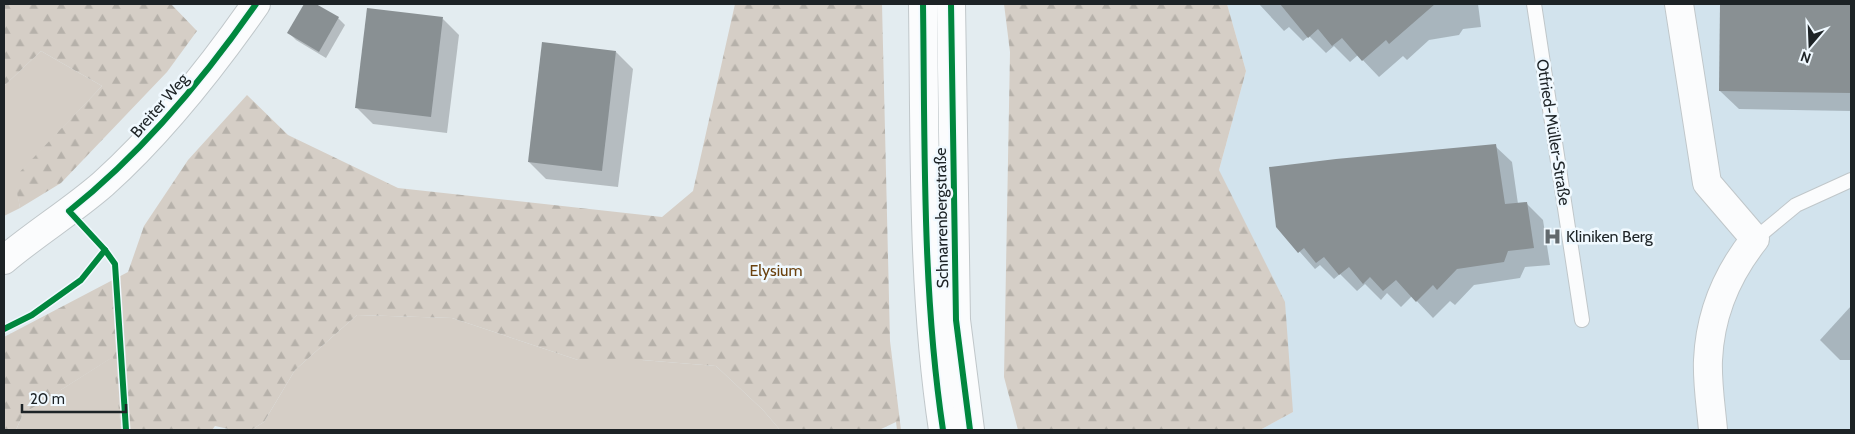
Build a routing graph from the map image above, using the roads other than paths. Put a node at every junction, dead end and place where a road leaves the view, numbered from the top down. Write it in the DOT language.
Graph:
graph roads {
  1 [pos="256,4"];
  2 [pos="923,4"];
  3 [pos="951,4"];
  4 [pos="1534,4"];
  5 [pos="1679,4"];
  6 [pos="1851,180"];
  7 [pos="1755,239"];
  8 [pos="10,252"];
  9 [pos="1582,320"];
  10 [pos="943,430"];
  11 [pos="970,430"];
  12 [pos="1713,430"];
  1 -- 8 [label="street, Breiter Weg"];
  2 -- 10 [label="street, Schnarrenbergstraße"];
  3 -- 11 [label="street, Schnarrenbergstraße"];
  4 -- 9 [label="lane, Otfried-Müller-Straße"];
  5 -- 7 [label="street"];
  6 -- 7 [label="lane"];
  7 -- 12 [label="street"];
}
